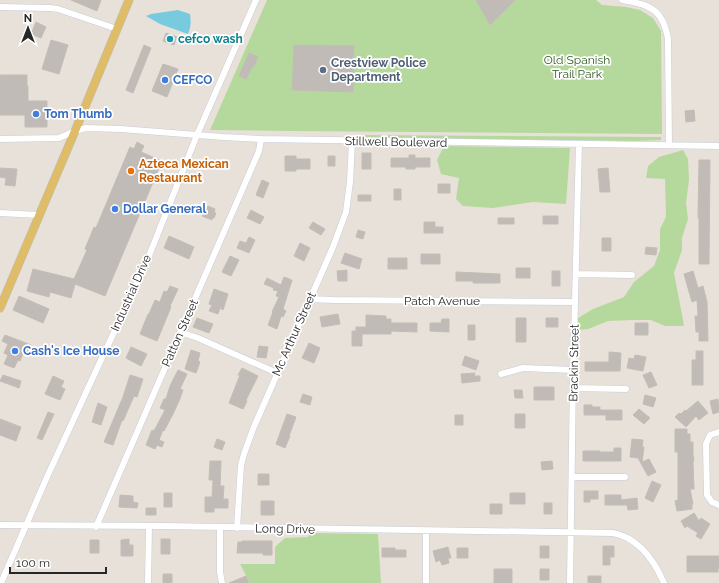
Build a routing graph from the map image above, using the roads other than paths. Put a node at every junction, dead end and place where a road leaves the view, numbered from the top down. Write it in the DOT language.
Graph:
graph roads {
  1 [pos="129,0"];
  2 [pos="256,0"];
  3 [pos="622,0"];
  4 [pos="0,7"];
  5 [pos="117,29"];
  6 [pos="75,131"];
  7 [pos="197,135"];
  8 [pos="0,139"];
  9 [pos="261,139"];
  10 [pos="352,141"];
  11 [pos="579,144"];
  12 [pos="669,145"];
  13 [pos="719,146"];
  14 [pos="0,213"];
  15 [pos="39,215"];
  16 [pos="576,274"];
  17 [pos="632,275"];
  18 [pos="309,299"];
  19 [pos="575,302"];
  20 [pos="0,308"];
  21 [pos="180,332"];
  22 [pos="574,370"];
  23 [pos="277,373"];
  24 [pos="501,374"];
  25 [pos="573,388"];
  26 [pos="626,389"];
  27 [pos="719,432"];
  28 [pos="572,477"];
  29 [pos="625,477"];
  30 [pos="719,505"];
  31 [pos="0,525"];
  32 [pos="26,526"];
  33 [pos="96,527"];
  34 [pos="149,527"];
  35 [pos="220,528"];
  36 [pos="237,528"];
  37 [pos="426,531"];
  38 [pos="571,533"];
  39 [pos="1,583"];
  40 [pos="148,583"];
  41 [pos="222,583"];
  42 [pos="426,583"];
  43 [pos="570,583"];
  44 [pos="664,583"];
  1 -- 5 [label="main road"];
  2 -- 7 [label="street, Industrial Drive"];
  3 -- 12 [label="street"];
  4 -- 5 [label="street"];
  5 -- 6 [label="main road"];
  6 -- 7 [label="street, Stillwell Boulevard"];
  6 -- 8 [label="street, Stillwell Boulevard"];
  6 -- 15 [label="main road"];
  7 -- 9 [label="street, Stillwell Boulevard"];
  7 -- 32 [label="street, Industrial Drive"];
  9 -- 10 [label="street, Stillwell Boulevard"];
  9 -- 21 [label="street, Patton Street"];
  10 -- 11 [label="street, Stillwell Boulevard"];
  10 -- 18 [label="street, Mc Arthur Street"];
  11 -- 12 [label="street, Stillwell Boulevard"];
  11 -- 16 [label="street, Brackin Street"];
  12 -- 13 [label="street, Stillwell Boulevard"];
  14 -- 15 [label="street"];
  15 -- 20 [label="main road"];
  16 -- 17 [label="street"];
  16 -- 19 [label="street, Brackin Street"];
  18 -- 19 [label="street, Patch Avenue"];
  18 -- 23 [label="street, Mc Arthur Street"];
  19 -- 22 [label="street, Brackin Street"];
  21 -- 23 [label="street"];
  21 -- 33 [label="street, Patton Street"];
  22 -- 24 [label="street"];
  22 -- 25 [label="street, Brackin Street"];
  23 -- 36 [label="street, Mc Arthur Street"];
  25 -- 26 [label="street"];
  25 -- 28 [label="street, Brackin Street"];
  27 -- 30 [label="street"];
  28 -- 29 [label="street"];
  28 -- 38 [label="street, Brackin Street"];
  31 -- 32 [label="street, Long Drive"];
  32 -- 33 [label="street, Long Drive"];
  32 -- 39 [label="street, Industrial Drive"];
  33 -- 34 [label="street, Long Drive"];
  34 -- 35 [label="street, Long Drive"];
  34 -- 40 [label="street"];
  35 -- 36 [label="street, Long Drive"];
  35 -- 41 [label="street"];
  36 -- 37 [label="street, Long Drive"];
  37 -- 38 [label="street, Long Drive"];
  37 -- 42 [label="street"];
  38 -- 43 [label="street, Brackin Street"];
  38 -- 44 [label="street, Long Drive"];
}
